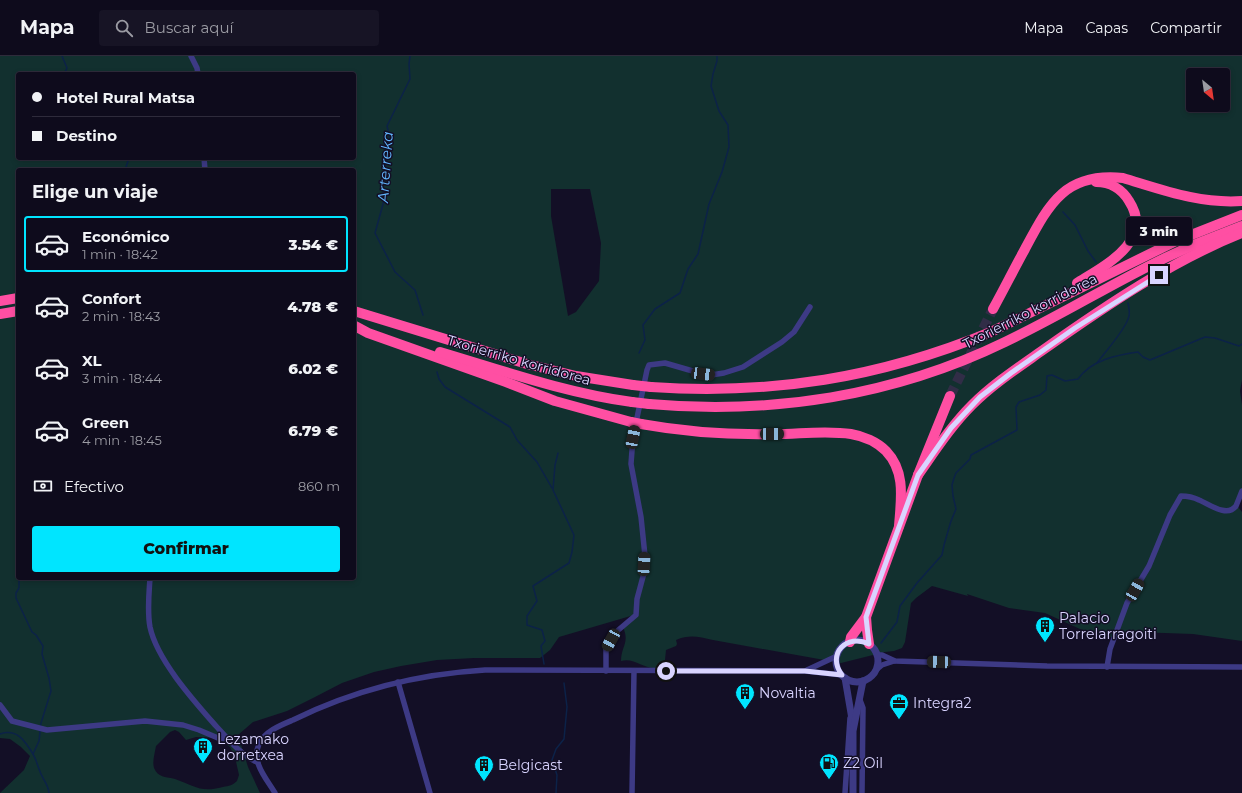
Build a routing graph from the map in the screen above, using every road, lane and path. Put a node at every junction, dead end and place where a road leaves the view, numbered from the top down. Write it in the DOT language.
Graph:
graph roads {
  1 [pos="191,56"];
  2 [pos="198,72"];
  3 [pos="1084,181"];
  4 [pos="1242,201"];
  5 [pos="1242,214"];
  6 [pos="1242,226"];
  7 [pos="1242,234"];
  8 [pos="16,298"];
  9 [pos="0,301"];
  10 [pos="810,307"];
  11 [pos="993,309"];
  12 [pos="16,311"];
  13 [pos="356,312"];
  14 [pos="1033,312"];
  15 [pos="0,314"];
  16 [pos="356,326"];
  17 [pos="356,327"];
  18 [pos="950,396"];
  19 [pos="918,475"];
  20 [pos="1242,491"];
  21 [pos="899,526"];
  22 [pos="150,580"];
  23 [pos="866,617"];
  24 [pos="850,642"];
  25 [pos="869,644"];
  26 [pos="877,655"];
  27 [pos="837,656"];
  28 [pos="894,661"];
  29 [pos="1107,666"];
  30 [pos="1241,668"];
  31 [pos="876,670"];
  32 [pos="606,671"];
  33 [pos="634,671"];
  34 [pos="805,671"];
  35 [pos="843,676"];
  36 [pos="863,681"];
  37 [pos="398,682"];
  38 [pos="860,700"];
  39 [pos="0,705"];
  40 [pos="850,708"];
  41 [pos="854,731"];
  42 [pos="228,739"];
  43 [pos="257,762"];
  44 [pos="275,793"];
  45 [pos="430,793"];
  46 [pos="632,793"];
  47 [pos="845,793"];
  48 [pos="853,793"];
  49 [pos="862,793"];
  1 -- 2 [label="street"];
  3 -- 4 [label="highway"];
  3 -- 11 [label="highway"];
  3 -- 14 [label="highway"];
  5 -- 14 [label="highway, Txorierriko korridorea"];
  6 -- 16 [label="highway, Txorierriko korridorea, bridge"];
  7 -- 19 [label="highway"];
  8 -- 9 [label="highway"];
  10 -- 32 [label="street"];
  12 -- 15 [label="highway"];
  13 -- 14 [label="highway, Txorierriko korridorea, bridge"];
  17 -- 21 [label="highway"];
  18 -- 19 [label="highway"];
  19 -- 21 [label="highway"];
  20 -- 29 [label="street"];
  21 -- 23 [label="highway"];
  22 -- 42 [label="street"];
  23 -- 24 [label="highway"];
  23 -- 25 [label="highway"];
  24 -- 25 [label="street"];
  24 -- 27 [label="street"];
  25 -- 26 [label="street"];
  26 -- 28 [label="street"];
  26 -- 31 [label="street"];
  27 -- 34 [label="street"];
  27 -- 35 [label="street"];
  28 -- 29 [label="street"];
  28 -- 31 [label="street"];
  29 -- 30 [label="street"];
  31 -- 36 [label="street"];
  32 -- 33 [label="street"];
  32 -- 37 [label="street"];
  33 -- 34 [label="street"];
  33 -- 46 [label="street"];
  34 -- 35 [label="street"];
  35 -- 36 [label="street"];
  35 -- 40 [label="street"];
  36 -- 38 [label="street"];
  37 -- 43 [label="street"];
  37 -- 45 [label="street"];
  38 -- 41 [label="street"];
  38 -- 49 [label="street"];
  39 -- 42 [label="street"];
  40 -- 41 [label="street"];
  40 -- 47 [label="street"];
  41 -- 48 [label="street"];
  42 -- 43 [label="street"];
  43 -- 44 [label="street"];
}
